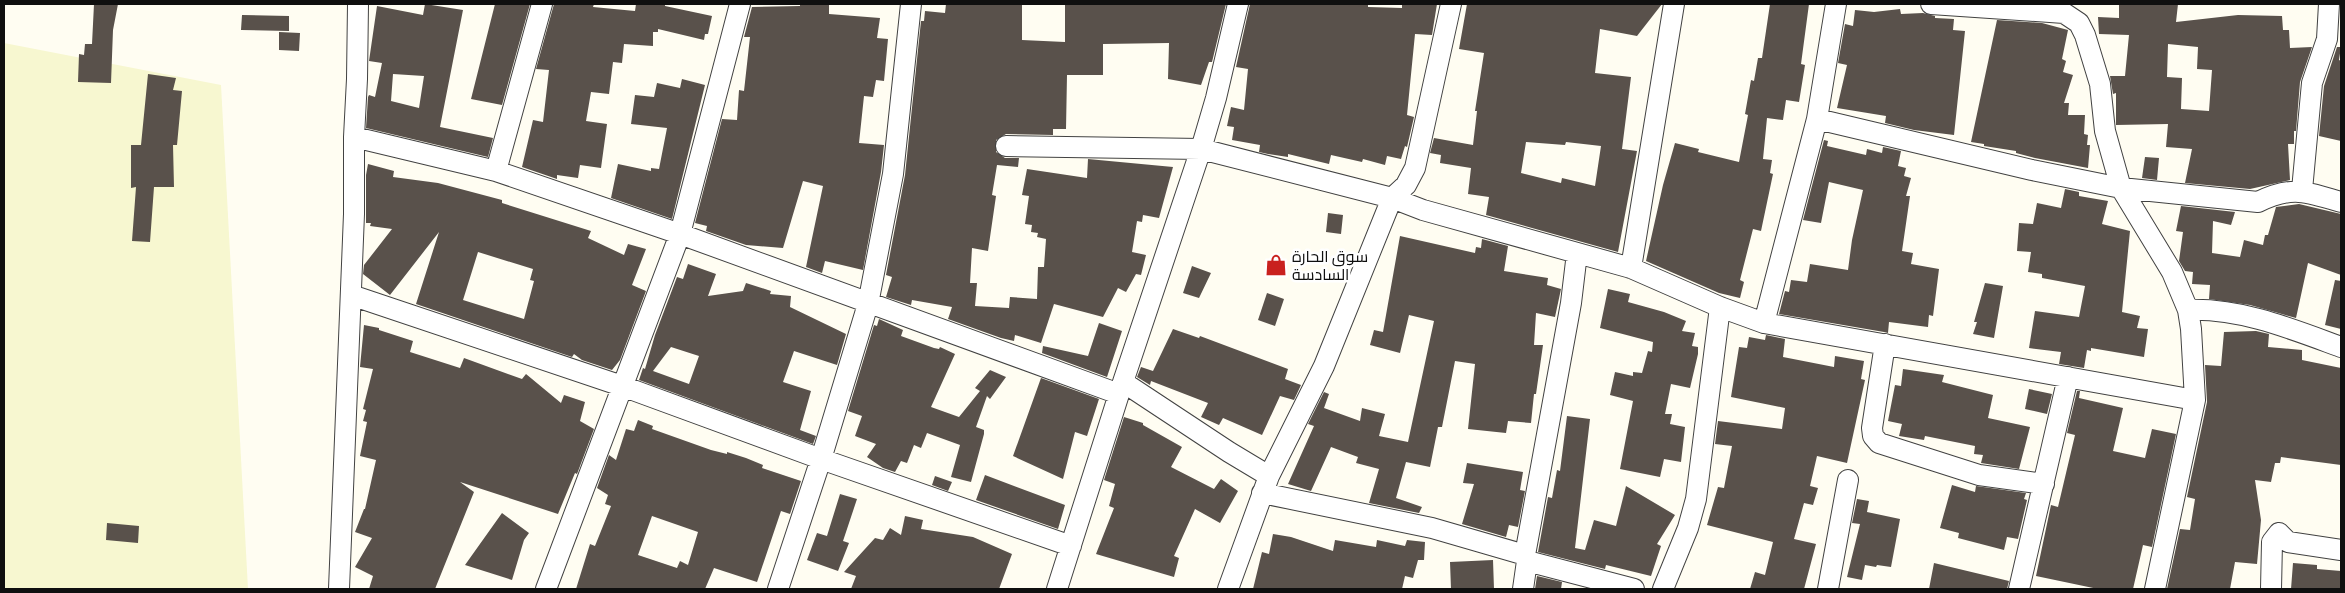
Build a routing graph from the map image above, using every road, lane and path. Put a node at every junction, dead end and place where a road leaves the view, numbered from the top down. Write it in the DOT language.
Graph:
graph roads {
  1 [pos="358,4"];
  2 [pos="542,4"];
  3 [pos="740,4"];
  4 [pos="911,4"];
  5 [pos="1238,4"];
  6 [pos="1452,4"];
  7 [pos="1674,4"];
  8 [pos="1836,4"];
  9 [pos="1931,4"];
  10 [pos="2329,4"];
  11 [pos="2064,8"];
  12 [pos="1817,119"];
  13 [pos="354,137"];
  14 [pos="1006,146"];
  15 [pos="1201,150"];
  16 [pos="496,171"];
  17 [pos="2120,188"];
  18 [pos="2302,190"];
  19 [pos="1392,198"];
  20 [pos="2341,202"];
  21 [pos="680,234"];
  22 [pos="1577,253"];
  23 [pos="1631,268"];
  24 [pos="351,295"];
  25 [pos="868,304"];
  26 [pos="1720,307"];
  27 [pos="2188,310"];
  28 [pos="1764,323"];
  29 [pos="1885,344"];
  30 [pos="2341,347"];
  31 [pos="2068,377"];
  32 [pos="622,386"];
  33 [pos="1121,388"];
  34 [pos="2195,400"];
  35 [pos="821,459"];
  36 [pos="1848,480"];
  37 [pos="1266,484"];
  38 [pos="2044,484"];
  39 [pos="1071,546"];
  40 [pos="2341,550"];
  41 [pos="1526,558"];
  42 [pos="339,589"];
  43 [pos="546,589"];
  44 [pos="778,589"];
  45 [pos="1057,589"];
  46 [pos="1228,589"];
  47 [pos="1523,589"];
  48 [pos="1634,589"];
  49 [pos="1663,589"];
  50 [pos="1828,589"];
  51 [pos="2019,589"];
  52 [pos="2155,589"];
  53 [pos="2271,589"];
  1 -- 13 [label="street"];
  2 -- 16 [label="street"];
  3 -- 21 [label="street"];
  4 -- 25 [label="street"];
  5 -- 15 [label="street"];
  6 -- 19 [label="street"];
  7 -- 23 [label="street"];
  8 -- 12 [label="street"];
  9 -- 11 [label="street"];
  10 -- 18 [label="street"];
  11 -- 17 [label="street"];
  12 -- 17 [label="street"];
  12 -- 28 [label="street"];
  13 -- 16 [label="street"];
  13 -- 24 [label="street"];
  14 -- 15 [label="street"];
  15 -- 19 [label="street"];
  15 -- 33 [label="street"];
  16 -- 21 [label="street"];
  17 -- 18 [label="street"];
  17 -- 27 [label="street"];
  18 -- 20 [label="street"];
  19 -- 22 [label="street"];
  19 -- 37 [label="street"];
  21 -- 25 [label="street"];
  21 -- 32 [label="street"];
  22 -- 23 [label="street"];
  22 -- 41 [label="street"];
  23 -- 26 [label="street"];
  24 -- 32 [label="street"];
  24 -- 42 [label="street"];
  25 -- 33 [label="street"];
  25 -- 35 [label="street"];
  26 -- 28 [label="street"];
  26 -- 49 [label="street"];
  27 -- 30 [label="street"];
  27 -- 34 [label="street"];
  28 -- 29 [label="street"];
  29 -- 31 [label="street"];
  29 -- 38 [label="street"];
  31 -- 34 [label="street"];
  31 -- 38 [label="street"];
  32 -- 35 [label="street"];
  32 -- 43 [label="street"];
  33 -- 37 [label="street"];
  33 -- 39 [label="street"];
  34 -- 52 [label="street"];
  35 -- 39 [label="street"];
  35 -- 44 [label="street"];
  36 -- 50 [label="street"];
  37 -- 41 [label="street"];
  37 -- 46 [label="street"];
  38 -- 51 [label="street"];
  39 -- 45 [label="street"];
  40 -- 53 [label="street"];
  41 -- 47 [label="street"];
  41 -- 48 [label="street"];
}
